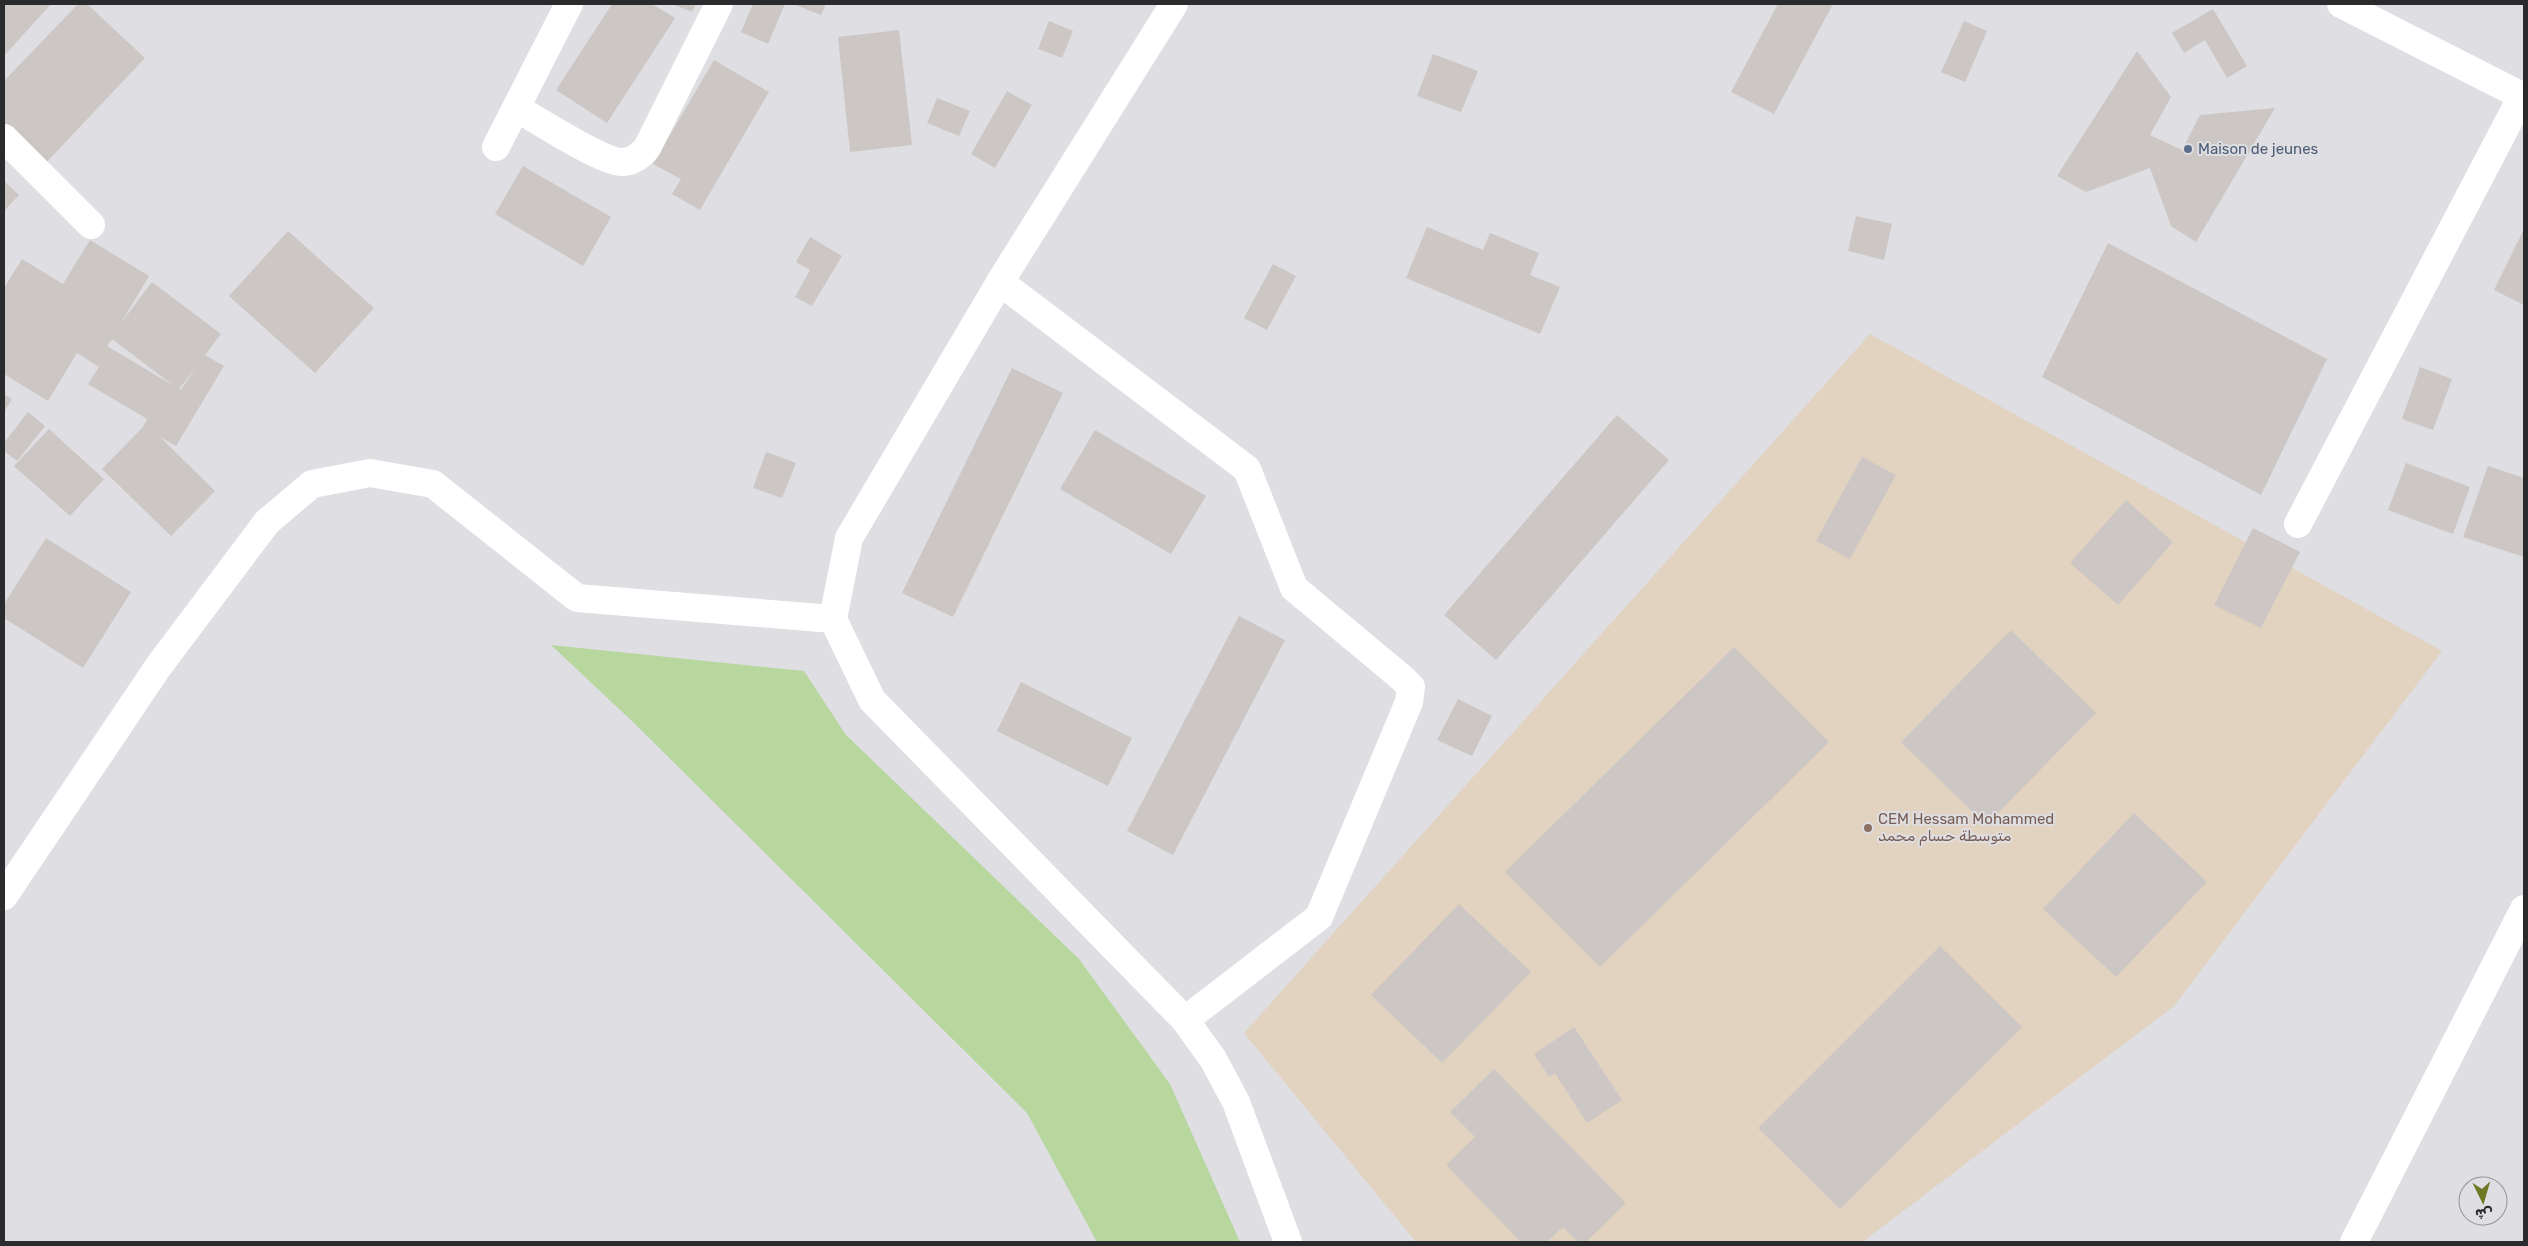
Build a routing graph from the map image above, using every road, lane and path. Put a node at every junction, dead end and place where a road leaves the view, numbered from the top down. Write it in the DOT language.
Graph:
graph roads {
  1 [pos="569,4"];
  2 [pos="719,4"];
  3 [pos="1174,4"];
  4 [pos="2341,4"];
  5 [pos="2523,96"];
  6 [pos="516,108"];
  7 [pos="4,138"];
  8 [pos="496,147"];
  9 [pos="92,225"];
  10 [pos="1000,282"];
  11 [pos="2298,524"];
  12 [pos="833,619"];
  13 [pos="4,896"];
  14 [pos="2524,910"];
  15 [pos="1184,1020"];
  16 [pos="1288,1242"];
  17 [pos="2354,1242"];
  1 -- 6 [label="street"];
  2 -- 6 [label="street"];
  3 -- 10 [label="street"];
  4 -- 5 [label="street"];
  5 -- 11 [label="street"];
  6 -- 8 [label="street"];
  7 -- 9 [label="street"];
  10 -- 12 [label="street"];
  10 -- 15 [label="street"];
  12 -- 13 [label="street"];
  12 -- 15 [label="street"];
  14 -- 17 [label="street"];
  15 -- 16 [label="street"];
}
